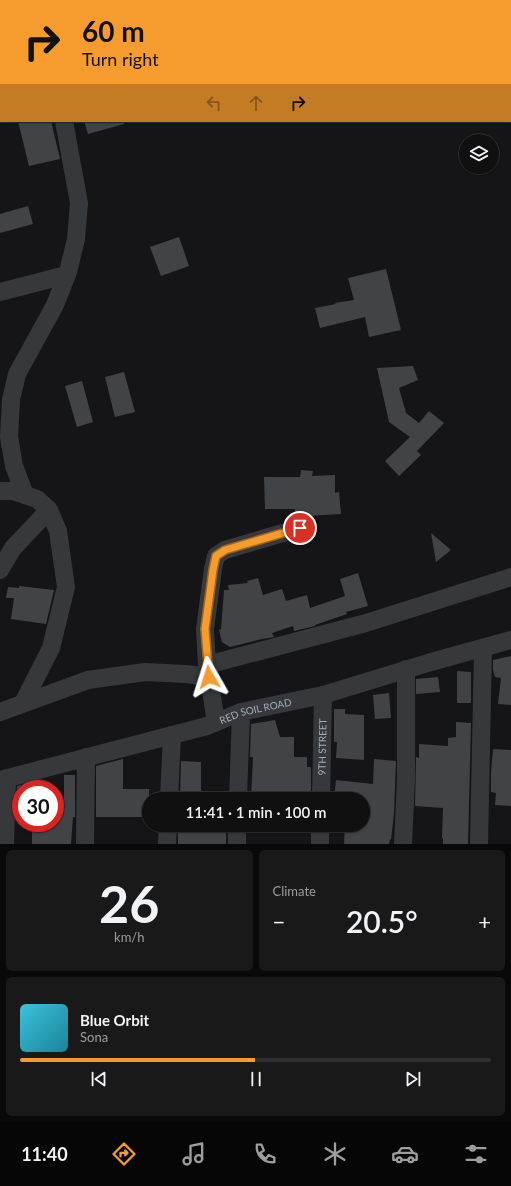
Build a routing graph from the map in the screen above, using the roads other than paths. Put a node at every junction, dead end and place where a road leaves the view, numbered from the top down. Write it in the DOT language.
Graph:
graph roads {
  1 [pos="64,122"];
  2 [pos="66,275"];
  3 [pos="0,292"];
  4 [pos="0,490"];
  5 [pos="25,495"];
  6 [pos="49,510"];
  7 [pos="300,528"];
  8 [pos="0,570"];
  9 [pos="511,577"];
  10 [pos="511,640"];
  11 [pos="482,649"];
  12 [pos="406,670"];
  13 [pos="208,671"];
  14 [pos="324,695"];
  15 [pos="23,703"];
  16 [pos="0,712"];
  17 [pos="241,712"];
  18 [pos="216,722"];
  19 [pos="172,735"];
  20 [pos="86,757"];
  21 [pos="4,779"];
  22 [pos="169,792"];
  23 [pos="238,792"];
  24 [pos="321,792"];
  25 [pos="168,832"];
  26 [pos="237,832"];
  27 [pos="320,832"];
  28 [pos="5,844"];
  29 [pos="85,844"];
  30 [pos="167,844"];
  31 [pos="236,844"];
  32 [pos="320,844"];
  33 [pos="403,844"];
  34 [pos="479,844"];
  1 -- 2 [label="street"];
  2 -- 3 [label="street"];
  2 -- 5 [label="street"];
  4 -- 5 [label="street"];
  5 -- 6 [label="street"];
  6 -- 8 [label="street"];
  6 -- 15 [label="street"];
  7 -- 13 [label="street"];
  9 -- 13 [label="street"];
  10 -- 11 [label="street, RED SOIL ROAD"];
  11 -- 12 [label="street, RED SOIL ROAD"];
  11 -- 34 [label="street"];
  12 -- 14 [label="street, RED SOIL ROAD"];
  12 -- 33 [label="street"];
  13 -- 15 [label="street"];
  13 -- 18 [label="street"];
  14 -- 17 [label="street, RED SOIL ROAD"];
  14 -- 24 [label="street, 9TH STREET"];
  15 -- 16 [label="street"];
  17 -- 18 [label="street, RED SOIL ROAD"];
  17 -- 23 [label="street"];
  18 -- 19 [label="street, RED SOIL ROAD"];
  19 -- 20 [label="street, RED SOIL ROAD"];
  19 -- 22 [label="street"];
  20 -- 21 [label="street, RED SOIL ROAD"];
  20 -- 29 [label="street"];
  21 -- 28 [label="street"];
  25 -- 30 [label="street"];
  26 -- 31 [label="street"];
  27 -- 32 [label="street"];
}
